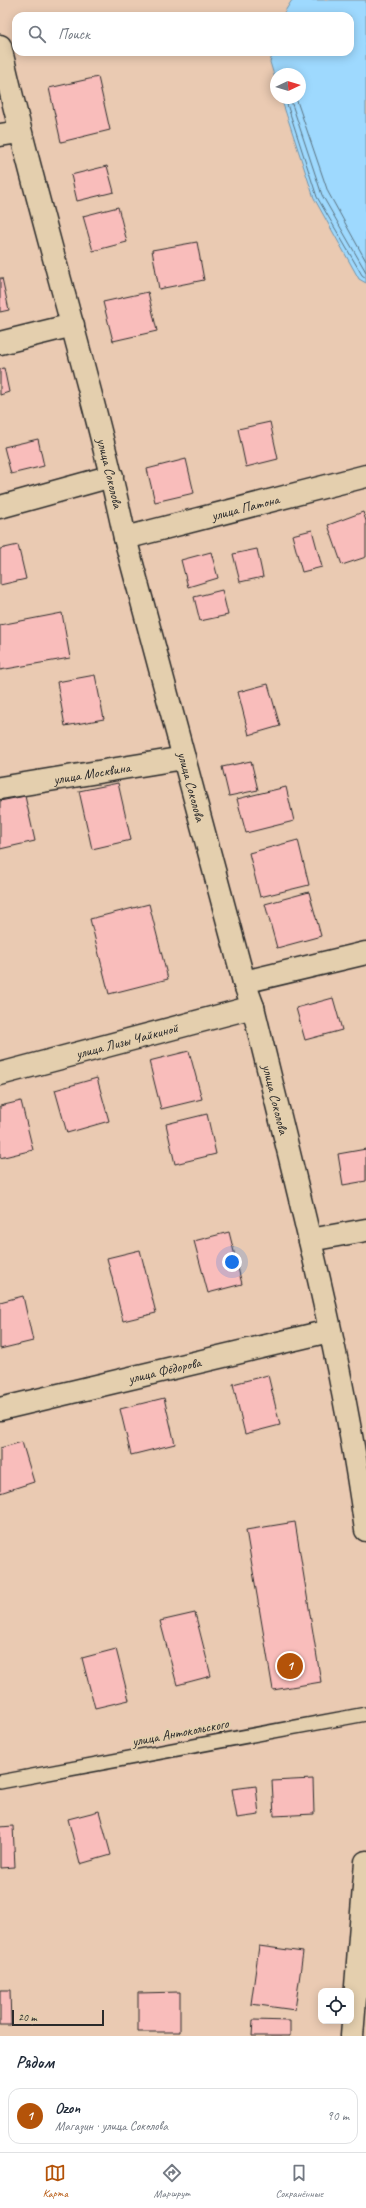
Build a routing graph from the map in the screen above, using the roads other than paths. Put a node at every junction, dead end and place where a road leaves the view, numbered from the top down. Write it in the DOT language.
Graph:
graph roads {
  1 [pos="0,46"];
  2 [pos="10,133"];
  3 [pos="73,325"];
  4 [pos="0,343"];
  5 [pos="112,476"];
  6 [pos="366,476"];
  7 [pos="0,507"];
  8 [pos="125,538"];
  9 [pos="184,758"];
  10 [pos="0,788"];
  11 [pos="366,953"];
  12 [pos="244,982"];
  13 [pos="253,1007"];
  14 [pos="0,1074"];
  15 [pos="366,1230"];
  16 [pos="310,1240"];
  17 [pos="330,1331"];
  18 [pos="0,1409"];
  19 [pos="361,1455"];
  20 [pos="366,1530"];
  21 [pos="366,1714"];
  22 [pos="0,1782"];
  23 [pos="366,1862"];
  24 [pos="352,2036"];
  1 -- 2 [label="main road, улица Соколова"];
  2 -- 3 [label="main road, улица Соколова"];
  3 -- 4 [label="main road"];
  3 -- 5 [label="main road, улица Соколова"];
  5 -- 7 [label="main road"];
  5 -- 8 [label="main road, улица Соколова"];
  6 -- 8 [label="main road, улица Патона"];
  8 -- 9 [label="main road, улица Соколова"];
  9 -- 10 [label="main road, улица Москвина"];
  9 -- 12 [label="main road, улица Соколова"];
  11 -- 12 [label="main road"];
  12 -- 13 [label="main road, улица Соколова"];
  13 -- 14 [label="main road, улица Лизы Чайкиной"];
  13 -- 16 [label="main road, улица Соколова"];
  15 -- 16 [label="main road"];
  16 -- 17 [label="main road, улица Соколова"];
  17 -- 18 [label="main road, улица Фёдорова"];
  17 -- 19 [label="main road, улица Соколова"];
  19 -- 20 [label="main road, улица Соколова"];
  21 -- 22 [label="lane, улица Антокольского"];
  23 -- 24 [label="main road"];
}
